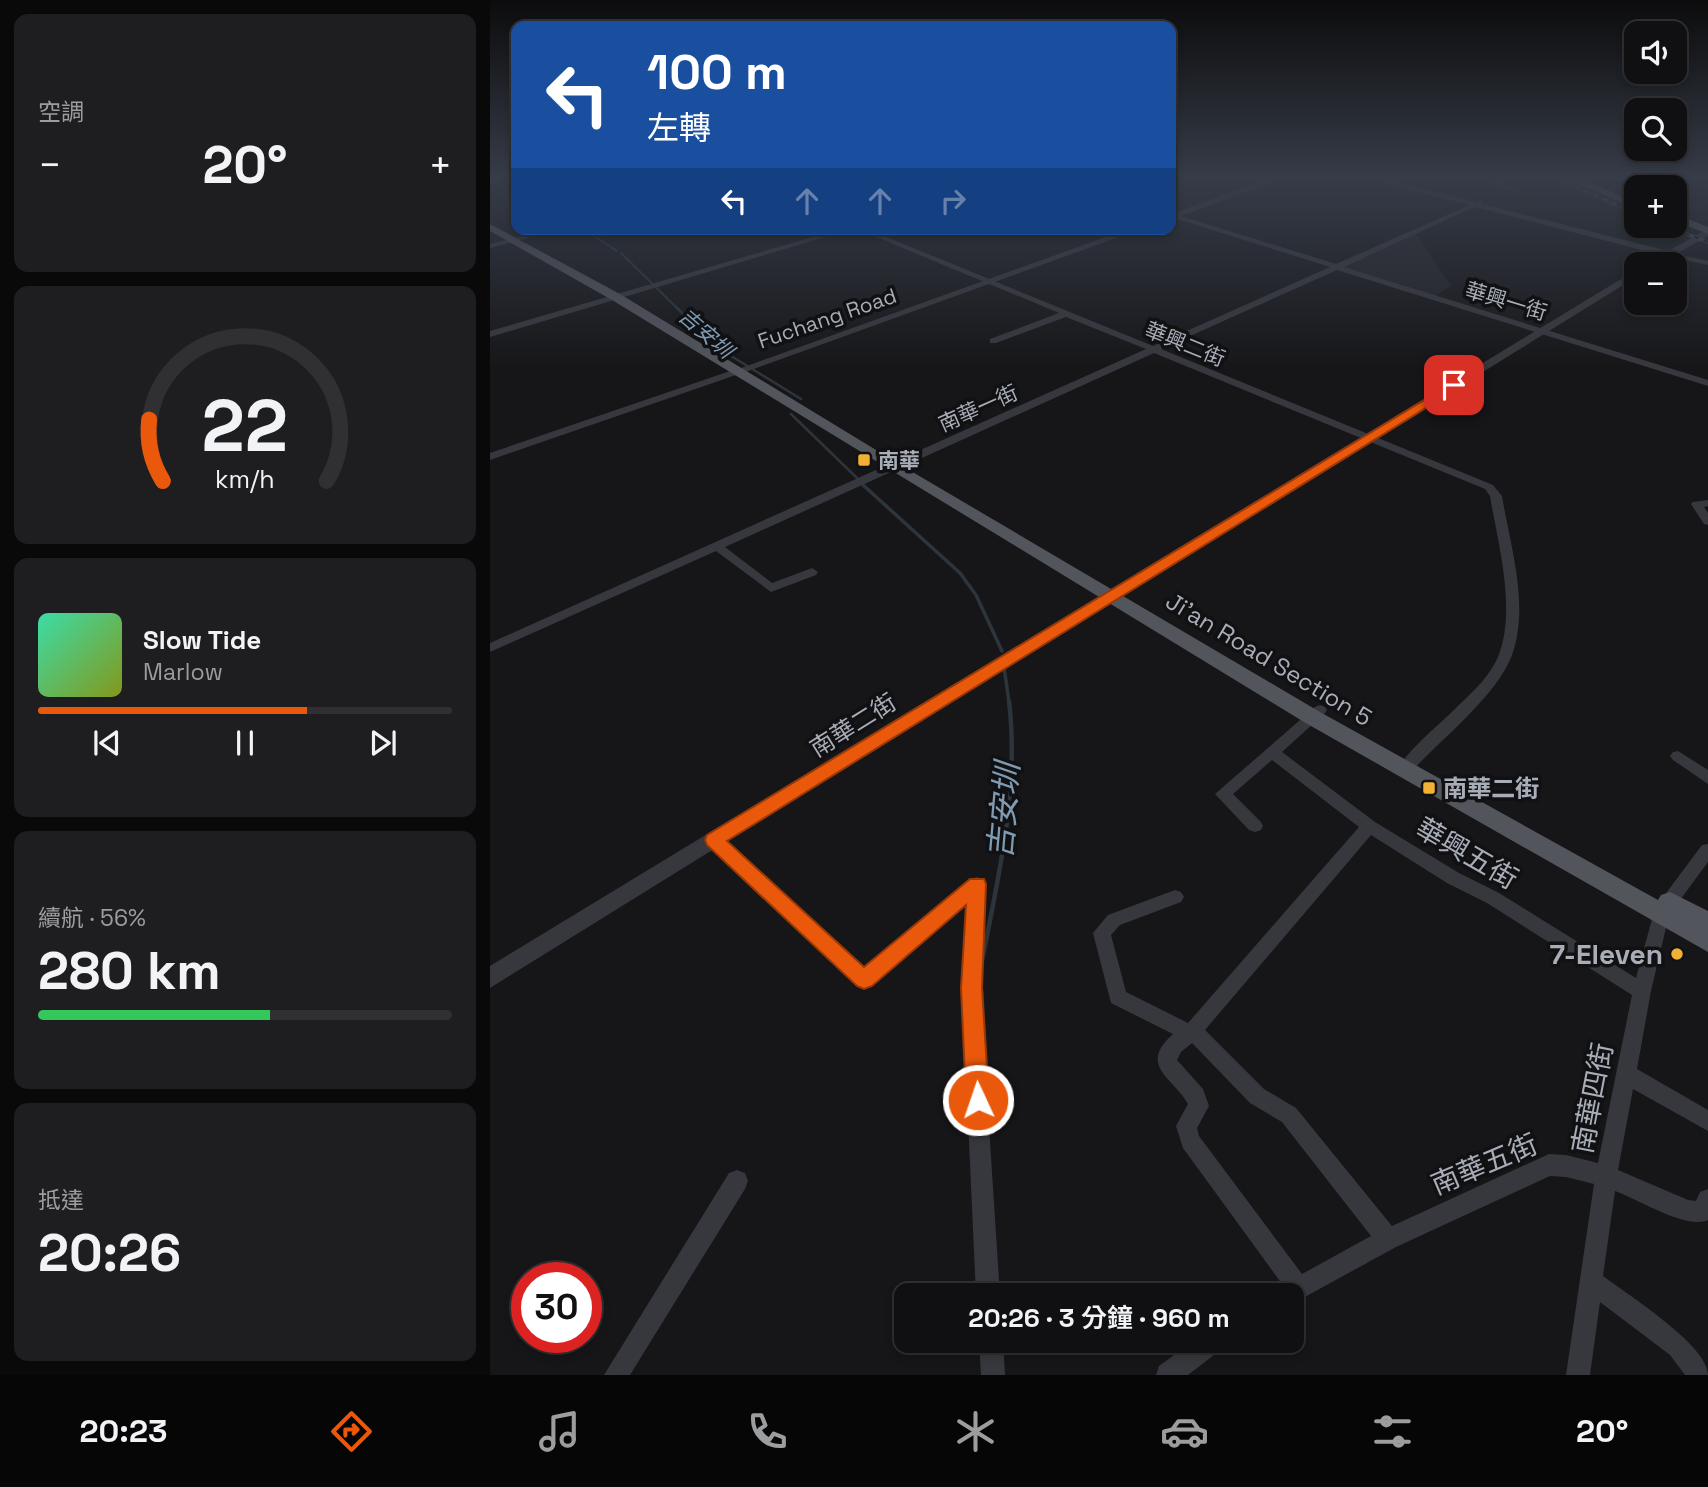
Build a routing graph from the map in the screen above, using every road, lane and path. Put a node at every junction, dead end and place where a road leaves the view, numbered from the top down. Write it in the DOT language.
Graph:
graph roads {
  1 [pos="511,241"];
  2 [pos="523,241"];
  3 [pos="807,241"];
  4 [pos="889,241"];
  5 [pos="1103,241"];
  6 [pos="1253,241"];
  7 [pos="1394,241"];
  8 [pos="1632,241"];
  9 [pos="1687,242"];
  10 [pos="1643,244"];
  11 [pos="490,247"];
  12 [pos="1650,252"];
  13 [pos="1672,252"];
  14 [pos="1687,257"];
  15 [pos="1708,263"];
  16 [pos="1336,267"];
  17 [pos="1624,280"];
  18 [pos="987,282"];
  19 [pos="619,296"];
  20 [pos="1065,314"];
  21 [pos="1542,331"];
  22 [pos="490,334"];
  23 [pos="993,341"];
  24 [pos="1152,349"];
  25 [pos="740,370"];
  26 [pos="1708,383"];
  27 [pos="1370,438"];
  28 [pos="490,457"];
  29 [pos="898,465"];
  30 [pos="1708,503"];
  31 [pos="1708,522"];
  32 [pos="717,546"];
  33 [pos="811,572"];
  34 [pos="1114,592"];
  35 [pos="490,648"];
  36 [pos="1316,713"];
  37 [pos="1272,751"];
  38 [pos="1678,756"];
  39 [pos="1409,764"];
  40 [pos="1708,778"];
  41 [pos="1255,826"];
  42 [pos="1369,826"];
  43 [pos="714,840"];
  44 [pos="1708,850"];
  45 [pos="1175,897"];
  46 [pos="1664,908"];
  47 [pos="1708,924"];
  48 [pos="1708,941"];
  49 [pos="490,978"];
  50 [pos="1642,991"];
  51 [pos="1191,1032"];
  52 [pos="1628,1076"];
  53 [pos="1708,1121"];
  54 [pos="1606,1178"];
  55 [pos="737,1181"];
  56 [pos="1708,1200"];
  57 [pos="1388,1239"];
  58 [pos="1592,1282"];
  59 [pos="987,1283"];
  60 [pos="1287,1283"];
  61 [pos="1304,1284"];
  62 [pos="992,1353"];
  63 [pos="1198,1353"];
  64 [pos="617,1374"];
  65 [pos="993,1375"];
  66 [pos="1168,1375"];
  67 [pos="1578,1375"];
  68 [pos="1700,1375"];
  1 -- 11 [label="street"];
  2 -- 19 [label="main road, Ji’an Road Section 5"];
  3 -- 19 [label="street"];
  4 -- 18 [label="street, 華興二街"];
  5 -- 18 [label="street, Fuchang Road"];
  6 -- 16 [label="street, 華興一街"];
  7 -- 16 [label="street, 南華一街"];
  8 -- 10 [label="street"];
  9 -- 10 [label="street"];
  9 -- 13 [label="street"];
  10 -- 12 [label="street"];
  10 -- 13 [label="street"];
  14 -- 15 [label="street"];
  16 -- 21 [label="street, 華興一街"];
  16 -- 24 [label="street, 南華一街"];
  17 -- 21 [label="street, 南華二街"];
  18 -- 20 [label="street, 華興二街"];
  18 -- 25 [label="street, Fuchang Road"];
  19 -- 22 [label="street"];
  19 -- 25 [label="main road, Ji’an Road Section 5"];
  20 -- 23 [label="street"];
  20 -- 24 [label="street, 華興二街"];
  21 -- 26 [label="street, 華興一街"];
  21 -- 27 [label="street, 南華二街"];
  24 -- 27 [label="street, 華興二街"];
  24 -- 29 [label="street, 南華一街"];
  25 -- 28 [label="street, Fuchang Road"];
  25 -- 29 [label="main road, Ji’an Road Section 5"];
  27 -- 34 [label="street, 南華二街"];
  27 -- 39 [label="street, 華興二街"];
  29 -- 32 [label="street, 南華一街"];
  29 -- 34 [label="main road, Ji’an Road Section 5"];
  30 -- 31 [label="street"];
  32 -- 33 [label="street"];
  32 -- 35 [label="street, 南華一街"];
  34 -- 36 [label="main road, Ji’an Road Section 5"];
  34 -- 43 [label="street, 南華二街"];
  36 -- 37 [label="street"];
  36 -- 39 [label="main road, Ji’an Road Section 5"];
  37 -- 41 [label="street"];
  37 -- 42 [label="street, 華興五街"];
  38 -- 40 [label="street"];
  39 -- 46 [label="main road, Ji’an Road Section 5"];
  42 -- 50 [label="street, 華興五街"];
  42 -- 51 [label="street"];
  43 -- 49 [label="street, 南華二街"];
  43 -- 59 [label="street"];
  44 -- 46 [label="street, 南華四街"];
  45 -- 51 [label="street"];
  46 -- 47 [label="main road, Ji’an Road Section 5"];
  46 -- 48 [label="main road, Ji’an Road Section 5"];
  46 -- 50 [label="street, 南華四街"];
  50 -- 52 [label="street, 南華四街"];
  51 -- 57 [label="street"];
  51 -- 60 [label="street"];
  52 -- 53 [label="street"];
  52 -- 54 [label="street, 南華四街"];
  54 -- 56 [label="street, 南華五街"];
  54 -- 57 [label="street, 南華五街"];
  54 -- 58 [label="street, 南華四街"];
  55 -- 64 [label="street"];
  57 -- 61 [label="street, 南華五街"];
  58 -- 67 [label="street, 南華四街"];
  58 -- 68 [label="street"];
  62 -- 65 [label="street"];
  63 -- 66 [label="street"];
}
